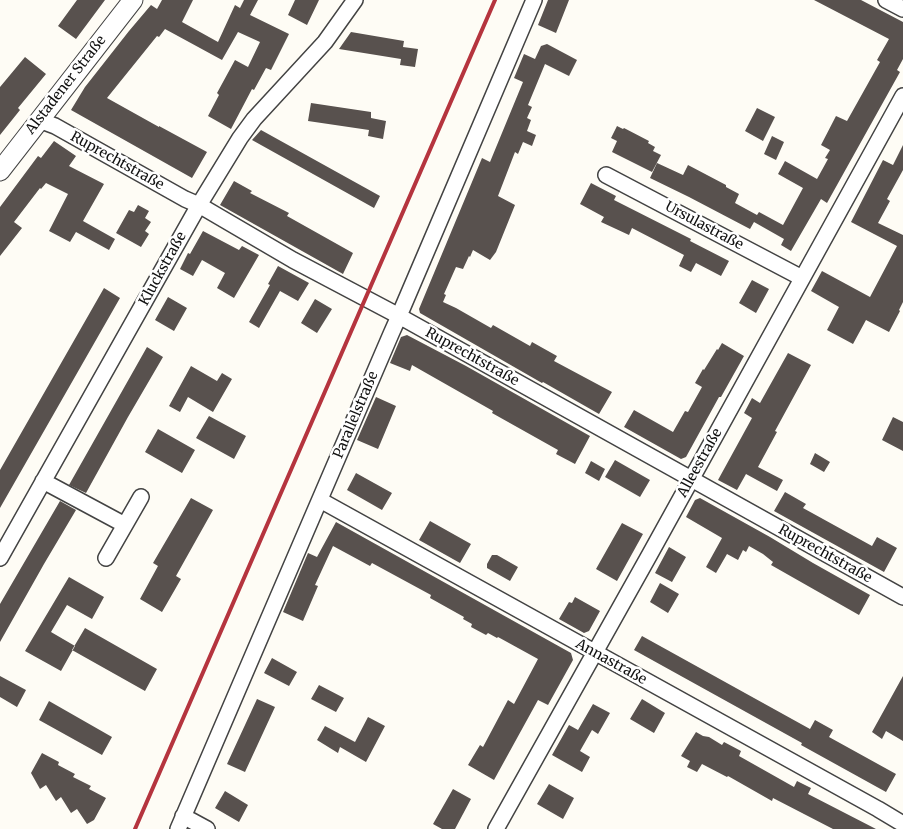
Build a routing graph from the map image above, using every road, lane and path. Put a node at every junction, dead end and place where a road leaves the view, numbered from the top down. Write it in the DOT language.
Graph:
graph roads {
  1 [pos="133,0"];
  2 [pos="355,0"];
  3 [pos="534,0"];
  4 [pos="886,0"];
  5 [pos="903,8"];
  6 [pos="903,96"];
  7 [pos="39,120"];
  8 [pos="0,171"];
  9 [pos="606,175"];
  10 [pos="199,205"];
  11 [pos="802,278"];
  12 [pos="400,316"];
  13 [pos="691,479"];
  14 [pos="43,481"];
  15 [pos="141,497"];
  16 [pos="320,500"];
  17 [pos="125,526"];
  18 [pos="0,558"];
  19 [pos="106,558"];
  20 [pos="903,597"];
  21 [pos="594,652"];
  22 [pos="181,823"];
  23 [pos="901,823"];
  24 [pos="207,829"];
  25 [pos="496,829"];
  1 -- 7 [label="street, Alstadener Straße"];
  2 -- 10 [label="street, Kluckstraße"];
  3 -- 12 [label="street, Parallelstraße"];
  4 -- 5 [label="street"];
  6 -- 11 [label="street, Alleestraße"];
  7 -- 8 [label="street, Alstadener Straße"];
  7 -- 10 [label="street, Ruprechtstraße"];
  9 -- 11 [label="street, Ursulastraße"];
  10 -- 12 [label="street, Ruprechtstraße"];
  10 -- 14 [label="street, Kluckstraße"];
  11 -- 13 [label="street, Alleestraße"];
  12 -- 13 [label="street, Ruprechtstraße"];
  12 -- 16 [label="street, Parallelstraße"];
  13 -- 20 [label="street, Ruprechtstraße"];
  13 -- 21 [label="street, Alleestraße"];
  14 -- 17 [label="street"];
  14 -- 18 [label="street, Kluckstraße"];
  15 -- 17 [label="street"];
  16 -- 21 [label="street, Annastraße"];
  16 -- 22 [label="street, Parallelstraße"];
  17 -- 19 [label="street"];
  21 -- 23 [label="street, Annastraße"];
  21 -- 25 [label="street, Alleestraße"];
  22 -- 24 [label="street"];
}
